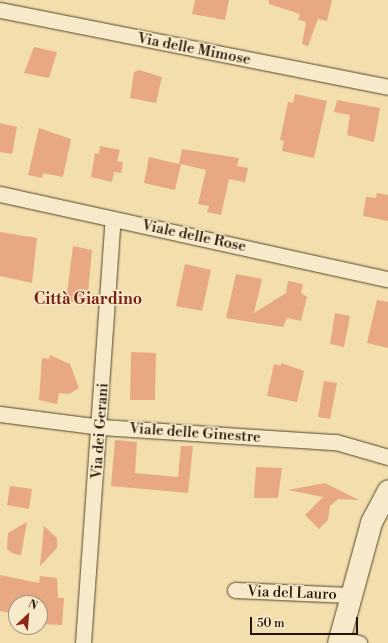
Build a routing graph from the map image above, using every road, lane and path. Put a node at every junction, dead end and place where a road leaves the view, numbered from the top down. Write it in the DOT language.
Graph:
graph roads {
  1 [pos="0,10"];
  2 [pos="388,88"];
  3 [pos="0,194"];
  4 [pos="113,219"];
  5 [pos="388,279"];
  6 [pos="0,414"];
  7 [pos="101,427"];
  8 [pos="388,457"];
  9 [pos="388,490"];
  10 [pos="235,590"];
  11 [pos="350,595"];
  12 [pos="345,641"];
  13 [pos="83,643"];
  1 -- 2 [label="street, Via delle Mimose"];
  3 -- 4 [label="street, Viale delle Rose"];
  4 -- 5 [label="street, Viale delle Rose"];
  4 -- 7 [label="street, Via dei Gerani"];
  6 -- 7 [label="street, Viale delle Ginestre"];
  7 -- 8 [label="street, Viale delle Ginestre"];
  7 -- 13 [label="street, Via dei Gerani"];
  9 -- 11 [label="main road"];
  10 -- 11 [label="street, Via del Lauro"];
  11 -- 12 [label="main road"];
}
